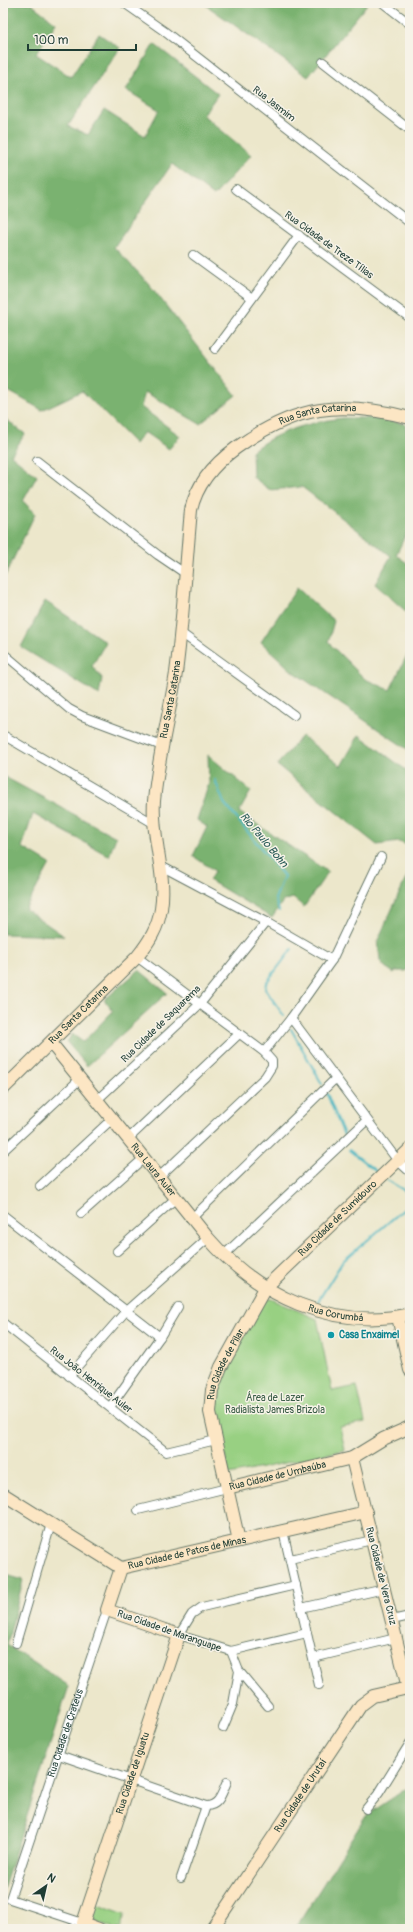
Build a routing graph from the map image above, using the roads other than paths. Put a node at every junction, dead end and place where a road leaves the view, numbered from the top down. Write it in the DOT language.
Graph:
graph roads {
  1 [pos="124,3"];
  2 [pos="383,3"];
  3 [pos="410,24"];
  4 [pos="323,62"];
  5 [pos="410,130"];
  6 [pos="236,189"];
  7 [pos="410,223"];
  8 [pos="299,235"];
  9 [pos="193,255"];
  10 [pos="252,298"];
  11 [pos="410,318"];
  12 [pos="215,349"];
  13 [pos="410,418"];
  14 [pos="38,461"];
  15 [pos="186,574"];
  16 [pos="181,633"];
  17 [pos="3,653"];
  18 [pos="294,715"];
  19 [pos="3,735"];
  20 [pos="162,746"];
  21 [pos="153,823"];
  22 [pos="381,857"];
  23 [pos="159,865"];
  24 [pos="266,922"];
  25 [pos="137,957"];
  26 [pos="332,960"];
  27 [pos="200,1004"];
  28 [pos="291,1018"];
  29 [pos="240,1034"];
  30 [pos="50,1043"];
  31 [pos="264,1052"];
  32 [pos="335,1079"];
  33 [pos="80,1080"];
  34 [pos="3,1089"];
  35 [pos="97,1100"];
  36 [pos="112,1120"];
  37 [pos="366,1121"];
  38 [pos="128,1139"];
  39 [pos="410,1149"];
  40 [pos="3,1151"];
  41 [pos="144,1158"];
  42 [pos="398,1161"];
  43 [pos="410,1172"];
  44 [pos="159,1177"];
  45 [pos="40,1186"];
  46 [pos="176,1198"];
  47 [pos="81,1214"];
  48 [pos="3,1215"];
  49 [pos="192,1218"];
  50 [pos="208,1238"];
  51 [pos="117,1251"];
  52 [pos="224,1255"];
  53 [pos="265,1288"];
  54 [pos="178,1307"];
  55 [pos="126,1311"];
  56 [pos="410,1314"];
  57 [pos="398,1317"];
  58 [pos="3,1323"];
  59 [pos="160,1337"];
  60 [pos="410,1370"];
  61 [pos="69,1376"];
  62 [pos="110,1407"];
  63 [pos="410,1427"];
  64 [pos="216,1440"];
  65 [pos="352,1458"];
  66 [pos="227,1488"];
  67 [pos="3,1494"];
  68 [pos="138,1510"];
  69 [pos="366,1512"];
  70 [pos="51,1524"];
  71 [pos="283,1531"];
  72 [pos="372,1540"];
  73 [pos="239,1541"];
  74 [pos="290,1559"];
  75 [pos="122,1568"];
  76 [pos="296,1585"];
  77 [pos="384,1589"];
  78 [pos="301,1608"];
  79 [pos="107,1610"];
  80 [pos="410,1616"];
  81 [pos="392,1620"];
  82 [pos="307,1633"];
  83 [pos="179,1635"];
  84 [pos="396,1638"];
  85 [pos="16,1644"];
  86 [pos="231,1652"];
  87 [pos="313,1658"];
  88 [pos="407,1670"];
  89 [pos="239,1671"];
  90 [pos="319,1685"];
  91 [pos="409,1691"];
  92 [pos="268,1706"];
  93 [pos="224,1728"];
  94 [pos="410,1743"];
  95 [pos="59,1755"];
  96 [pos="131,1780"];
  97 [pos="227,1782"];
  98 [pos="206,1806"];
  99 [pos="366,1809"];
  100 [pos="180,1878"];
  101 [pos="82,1926"];
  102 [pos="99,1929"];
  103 [pos="212,1929"];
  1 -- 7 [label="street, Rua Jasmim"];
  2 -- 3 [label="street"];
  4 -- 5 [label="street"];
  6 -- 8 [label="street, Rua Cidade de Treze Tílias"];
  8 -- 10 [label="street"];
  8 -- 11 [label="street, Rua Cidade de Treze Tílias"];
  9 -- 10 [label="street"];
  10 -- 12 [label="street"];
  13 -- 15 [label="street, Rua Santa Catarina"];
  14 -- 15 [label="street"];
  15 -- 16 [label="street, Rua Santa Catarina"];
  16 -- 18 [label="street"];
  16 -- 20 [label="street, Rua Santa Catarina"];
  17 -- 20 [label="street"];
  19 -- 21 [label="street"];
  20 -- 21 [label="street, Rua Santa Catarina"];
  21 -- 23 [label="street, Rua Santa Catarina"];
  22 -- 26 [label="street"];
  23 -- 24 [label="street"];
  23 -- 25 [label="street, Rua Santa Catarina"];
  24 -- 26 [label="street"];
  24 -- 27 [label="street, Rua Cidade de Saquarema"];
  25 -- 27 [label="street"];
  25 -- 30 [label="street, Rua Santa Catarina"];
  26 -- 28 [label="street"];
  27 -- 29 [label="street"];
  27 -- 35 [label="street, Rua Cidade de Saquarema"];
  28 -- 31 [label="street"];
  28 -- 32 [label="street"];
  29 -- 31 [label="street"];
  29 -- 38 [label="street"];
  30 -- 33 [label="street, Rua Laura Auler"];
  30 -- 34 [label="street, Rua Santa Catarina"];
  31 -- 44 [label="street"];
  32 -- 37 [label="street"];
  32 -- 49 [label="street"];
  33 -- 35 [label="street, Rua Laura Auler"];
  33 -- 40 [label="street"];
  35 -- 36 [label="street, Rua Laura Auler"];
  36 -- 38 [label="street, Rua Laura Auler"];
  36 -- 45 [label="street"];
  37 -- 42 [label="street"];
  37 -- 52 [label="street"];
  38 -- 41 [label="street, Rua Laura Auler"];
  39 -- 42 [label="street, Rua Cidade de Sumidouro"];
  41 -- 44 [label="street, Rua Laura Auler"];
  41 -- 47 [label="street"];
  42 -- 43 [label="street"];
  42 -- 53 [label="street, Rua Cidade de Sumidouro"];
  44 -- 46 [label="street, Rua Laura Auler"];
  46 -- 49 [label="street, Rua Laura Auler"];
  46 -- 51 [label="street"];
  48 -- 55 [label="street"];
  49 -- 50 [label="street, Rua Laura Auler"];
  50 -- 52 [label="street, Rua Laura Auler"];
  50 -- 55 [label="street"];
  52 -- 53 [label="street, Rua Laura Auler"];
  53 -- 57 [label="street, Rua Corumbá"];
  53 -- 64 [label="street, Rua Cidade de Pilar"];
  54 -- 59 [label="street"];
  55 -- 59 [label="street"];
  55 -- 61 [label="street"];
  56 -- 57 [label="street, Rua Corumbá"];
  57 -- 60 [label="street"];
  58 -- 61 [label="street, Rua João Henrique Auler"];
  59 -- 62 [label="street"];
  61 -- 62 [label="street, Rua João Henrique Auler"];
  62 -- 64 [label="street, Rua João Henrique Auler"];
  63 -- 65 [label="street, Rua Cidade de Umbaúba"];
  64 -- 66 [label="street, Rua Cidade de Pilar"];
  65 -- 66 [label="street, Rua Cidade de Umbaúba"];
  65 -- 69 [label="street, Rua Cidade de Vera Cruz"];
  66 -- 68 [label="street, Rua Cidade de Umbaúba"];
  66 -- 73 [label="street, Rua Cidade de Pilar"];
  67 -- 70 [label="street, Rua Cidade de Patos de Minas"];
  69 -- 71 [label="street, Rua Cidade de Patos de Minas"];
  69 -- 72 [label="street, Rua Cidade de Vera Cruz"];
  70 -- 75 [label="street, Rua Cidade de Patos de Minas"];
  70 -- 85 [label="street"];
  71 -- 73 [label="street, Rua Cidade de Patos de Minas"];
  71 -- 74 [label="street"];
  72 -- 74 [label="street"];
  72 -- 77 [label="street, Rua Cidade de Vera Cruz"];
  73 -- 75 [label="street, Rua Cidade de Patos de Minas"];
  74 -- 76 [label="street"];
  75 -- 79 [label="street, Rua Cidade de Crateús"];
  76 -- 78 [label="street"];
  76 -- 83 [label="street, Rua Cidade de Iguatu"];
  77 -- 78 [label="street"];
  77 -- 81 [label="street, Rua Cidade de Vera Cruz"];
  78 -- 82 [label="street"];
  79 -- 83 [label="street, Rua Cidade de Maranguape"];
  79 -- 95 [label="street, Rua Cidade de Crateús"];
  80 -- 81 [label="street"];
  81 -- 84 [label="street, Rua Cidade de Vera Cruz"];
  82 -- 86 [label="street"];
  82 -- 87 [label="street"];
  83 -- 86 [label="street, Rua Cidade de Maranguape"];
  83 -- 96 [label="street, Rua Cidade de Iguatu"];
  84 -- 87 [label="street"];
  84 -- 88 [label="street, Rua Cidade de Vera Cruz"];
  86 -- 89 [label="street"];
  87 -- 90 [label="street"];
  88 -- 91 [label="street, Rua Cidade de Vera Cruz"];
  89 -- 92 [label="street"];
  89 -- 93 [label="street"];
  91 -- 103 [label="street, Rua Cidade de Urutaí"];
  94 -- 99 [label="street"];
  95 -- 96 [label="street"];
  95 -- 101 [label="street, Rua Cidade de Crateús"];
  96 -- 98 [label="street"];
  96 -- 101 [label="street, Rua Cidade de Iguatu"];
  97 -- 98 [label="street"];
  98 -- 100 [label="street"];
  101 -- 102 [label="street"];
}
